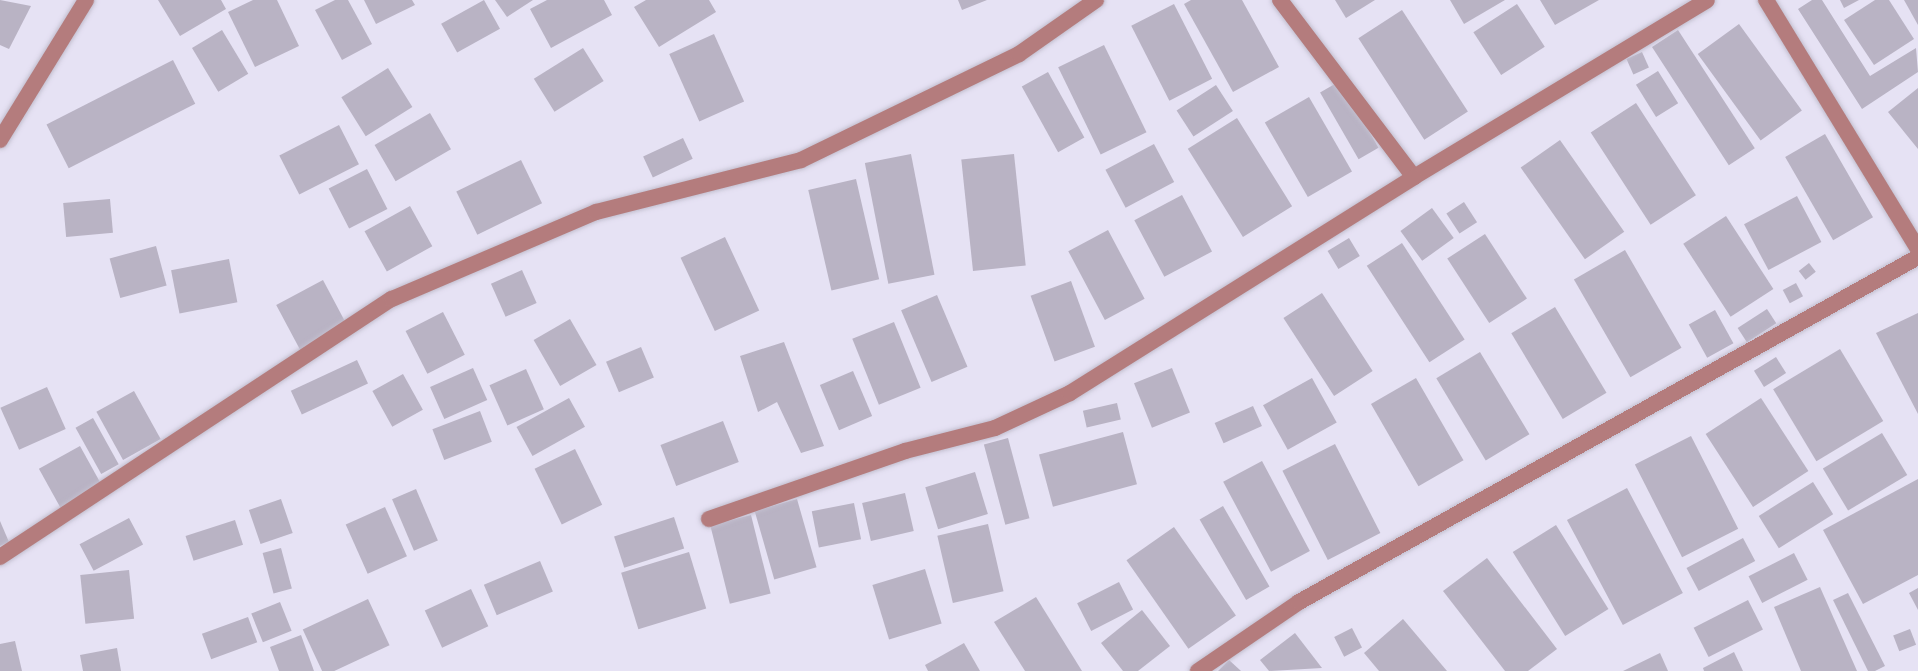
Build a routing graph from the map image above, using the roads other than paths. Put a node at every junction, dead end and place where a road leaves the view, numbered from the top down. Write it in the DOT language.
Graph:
graph roads {
  1 [pos="86,0"];
  2 [pos="1096,0"];
  3 [pos="1280,0"];
  4 [pos="1707,0"];
  5 [pos="1766,0"];
  6 [pos="0,140"];
  7 [pos="1414,177"];
  8 [pos="1918,249"];
  9 [pos="1918,257"];
  10 [pos="709,519"];
  11 [pos="0,557"];
  12 [pos="1198,671"];
  1 -- 6 [label="street"];
  2 -- 11 [label="street"];
  3 -- 7 [label="street"];
  4 -- 7 [label="street"];
  5 -- 8 [label="street"];
  7 -- 10 [label="street"];
  9 -- 12 [label="street"];
}
